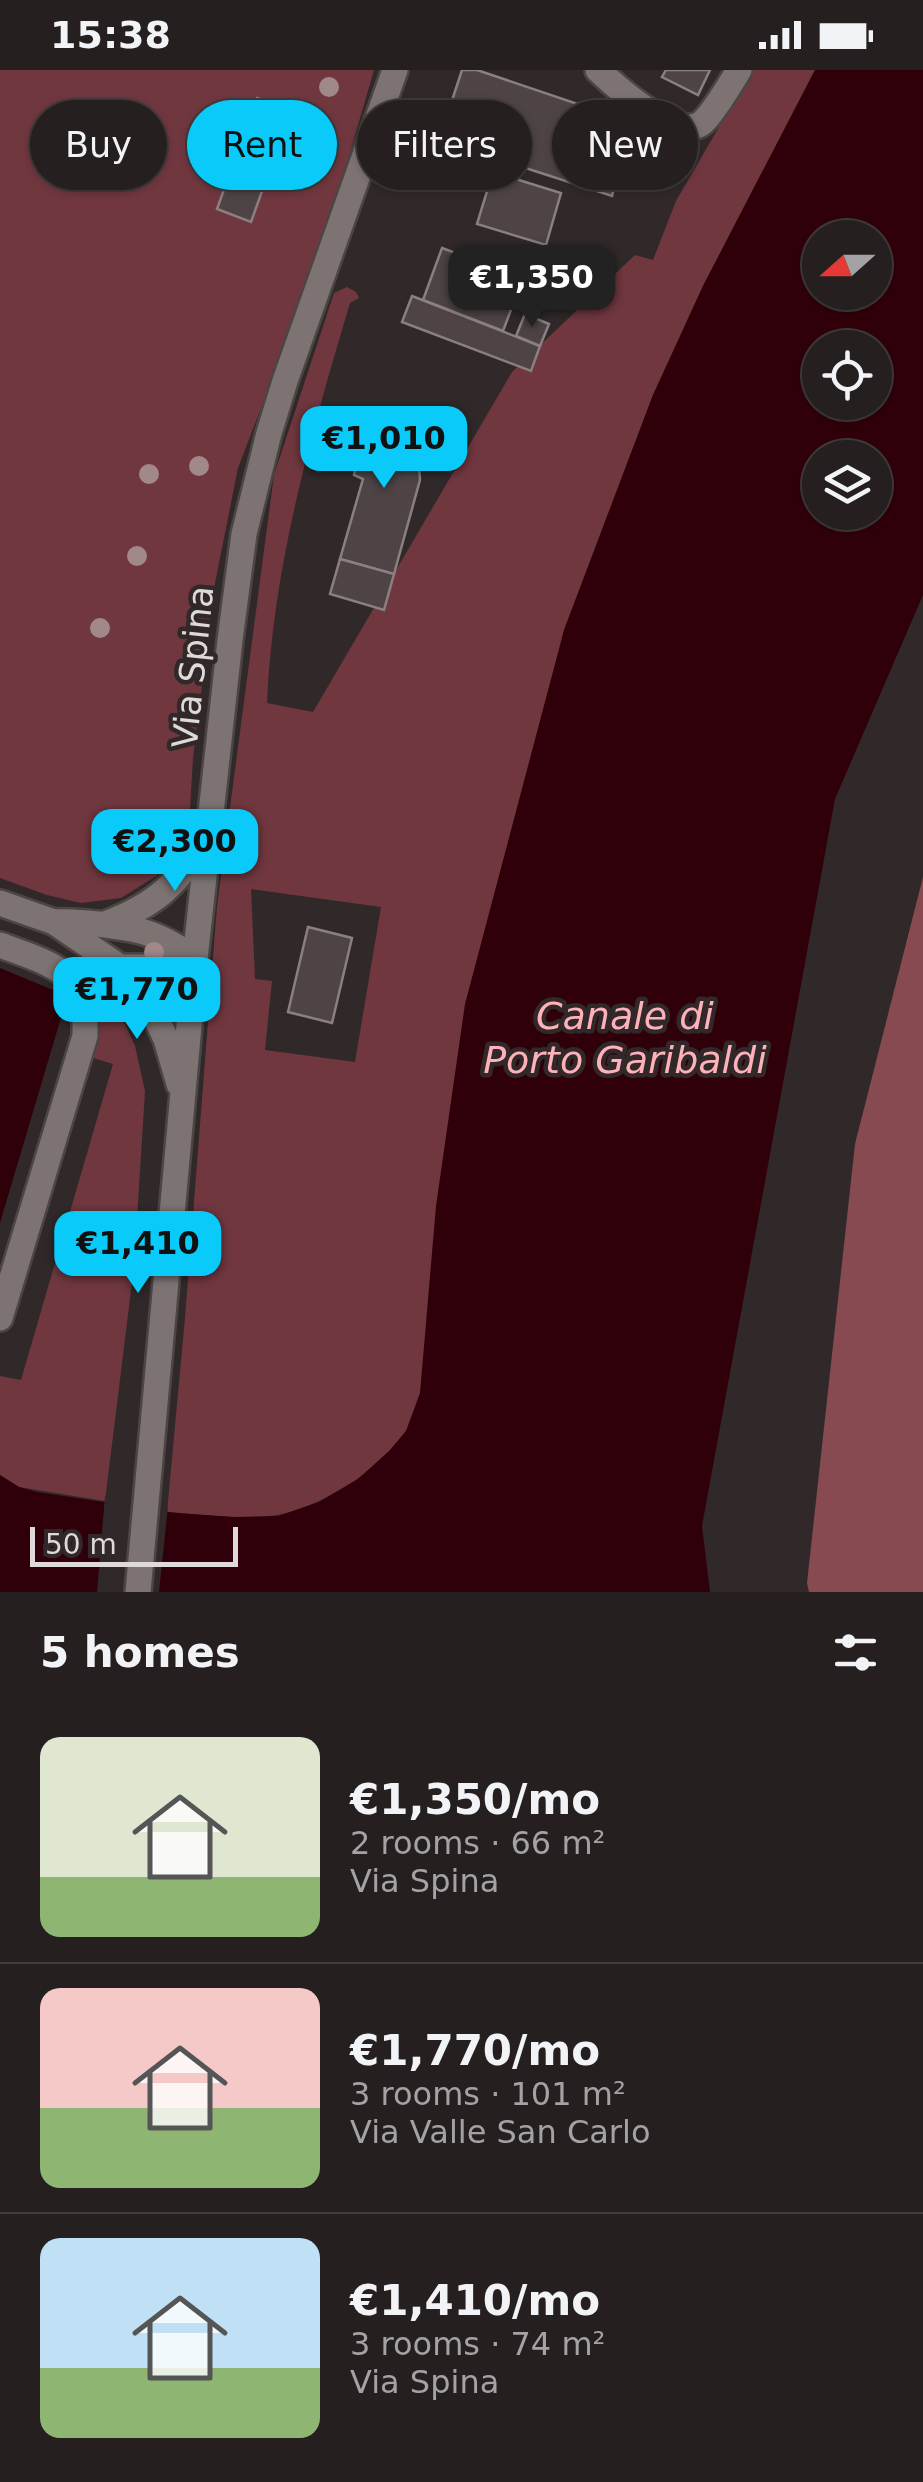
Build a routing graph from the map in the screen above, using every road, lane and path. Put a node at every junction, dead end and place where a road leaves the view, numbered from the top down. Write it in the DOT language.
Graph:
graph roads {
  1 [pos="396,70"];
  2 [pos="598,70"];
  3 [pos="739,70"];
  4 [pos="210,835"];
  5 [pos="0,902"];
  6 [pos="54,922"];
  7 [pos="105,924"];
  8 [pos="0,945"];
  9 [pos="196,958"];
  10 [pos="120,967"];
  11 [pos="183,1100"];
  12 [pos="0,1318"];
  13 [pos="138,1592"];
  1 -- 4 [label="street, Via Spina"];
  2 -- 3 [label="street"];
  4 -- 7 [label="street"];
  4 -- 9 [label="street, Via Spina"];
  5 -- 6 [label="street"];
  6 -- 7 [label="street"];
  6 -- 10 [label="street"];
  7 -- 9 [label="street"];
  8 -- 12 [label="street"];
  9 -- 10 [label="street"];
  9 -- 11 [label="street, Via Spina"];
  10 -- 11 [label="street"];
  11 -- 13 [label="street, Via Spina"];
}
